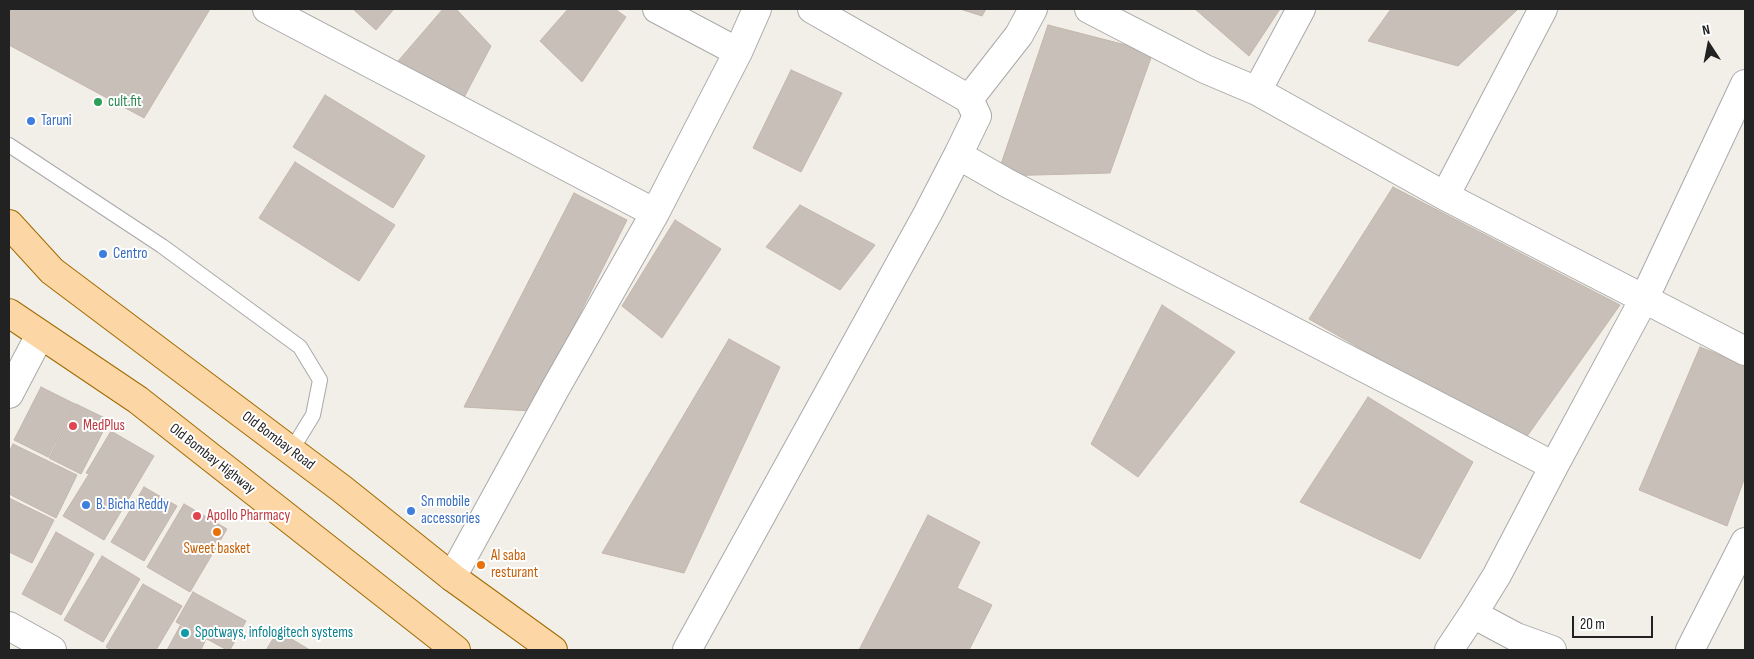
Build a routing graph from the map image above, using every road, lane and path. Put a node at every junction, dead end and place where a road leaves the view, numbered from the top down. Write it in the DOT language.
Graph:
graph roads {
  1 [pos="657,9"];
  2 [pos="757,9"];
  3 [pos="812,9"];
  4 [pos="1033,9"];
  5 [pos="1089,9"];
  6 [pos="1301,9"];
  7 [pos="1543,9"];
  8 [pos="284,13"];
  9 [pos="738,52"];
  10 [pos="1745,84"];
  11 [pos="1257,91"];
  12 [pos="968,99"];
  13 [pos="9,145"];
  14 [pos="958,155"];
  15 [pos="1445,196"];
  16 [pos="655,213"];
  17 [pos="9,224"];
  18 [pos="9,244"];
  19 [pos="52,272"];
  20 [pos="1644,300"];
  21 [pos="9,313"];
  22 [pos="40,335"];
  23 [pos="1745,350"];
  24 [pos="9,394"];
  25 [pos="291,451"];
  26 [pos="1554,466"];
  27 [pos="1745,542"];
  28 [pos="1738,574"];
  29 [pos="452,577"];
  30 [pos="1474,614"];
  31 [pos="9,626"];
  32 [pos="52,650"];
  33 [pos="456,650"];
  34 [pos="553,650"];
  35 [pos="687,650"];
  36 [pos="1449,650"];
  37 [pos="1552,650"];
  38 [pos="1690,650"];
  1 -- 9 [label="street"];
  2 -- 9 [label="street"];
  3 -- 12 [label="street"];
  4 -- 12 [label="street"];
  5 -- 11 [label="street"];
  6 -- 11 [label="street"];
  7 -- 15 [label="street"];
  8 -- 16 [label="street"];
  9 -- 16 [label="street"];
  10 -- 20 [label="street"];
  11 -- 15 [label="street"];
  12 -- 14 [label="street"];
  13 -- 25 [label="lane"];
  14 -- 26 [label="street"];
  14 -- 35 [label="street"];
  15 -- 20 [label="street"];
  16 -- 29 [label="street"];
  17 -- 19 [label="main road, Old Bombay Road"];
  18 -- 19 [label="main road"];
  19 -- 25 [label="main road, Old Bombay Road"];
  20 -- 23 [label="street"];
  20 -- 26 [label="street"];
  21 -- 22 [label="main road, Old Bombay Highway"];
  22 -- 24 [label="street"];
  22 -- 33 [label="main road, Old Bombay Highway"];
  25 -- 29 [label="main road, Old Bombay Road"];
  26 -- 30 [label="street"];
  27 -- 28 [label="street"];
  28 -- 38 [label="street"];
  29 -- 34 [label="main road, Old Bombay Road"];
  30 -- 36 [label="street"];
  30 -- 37 [label="street"];
  31 -- 32 [label="street"];
}
